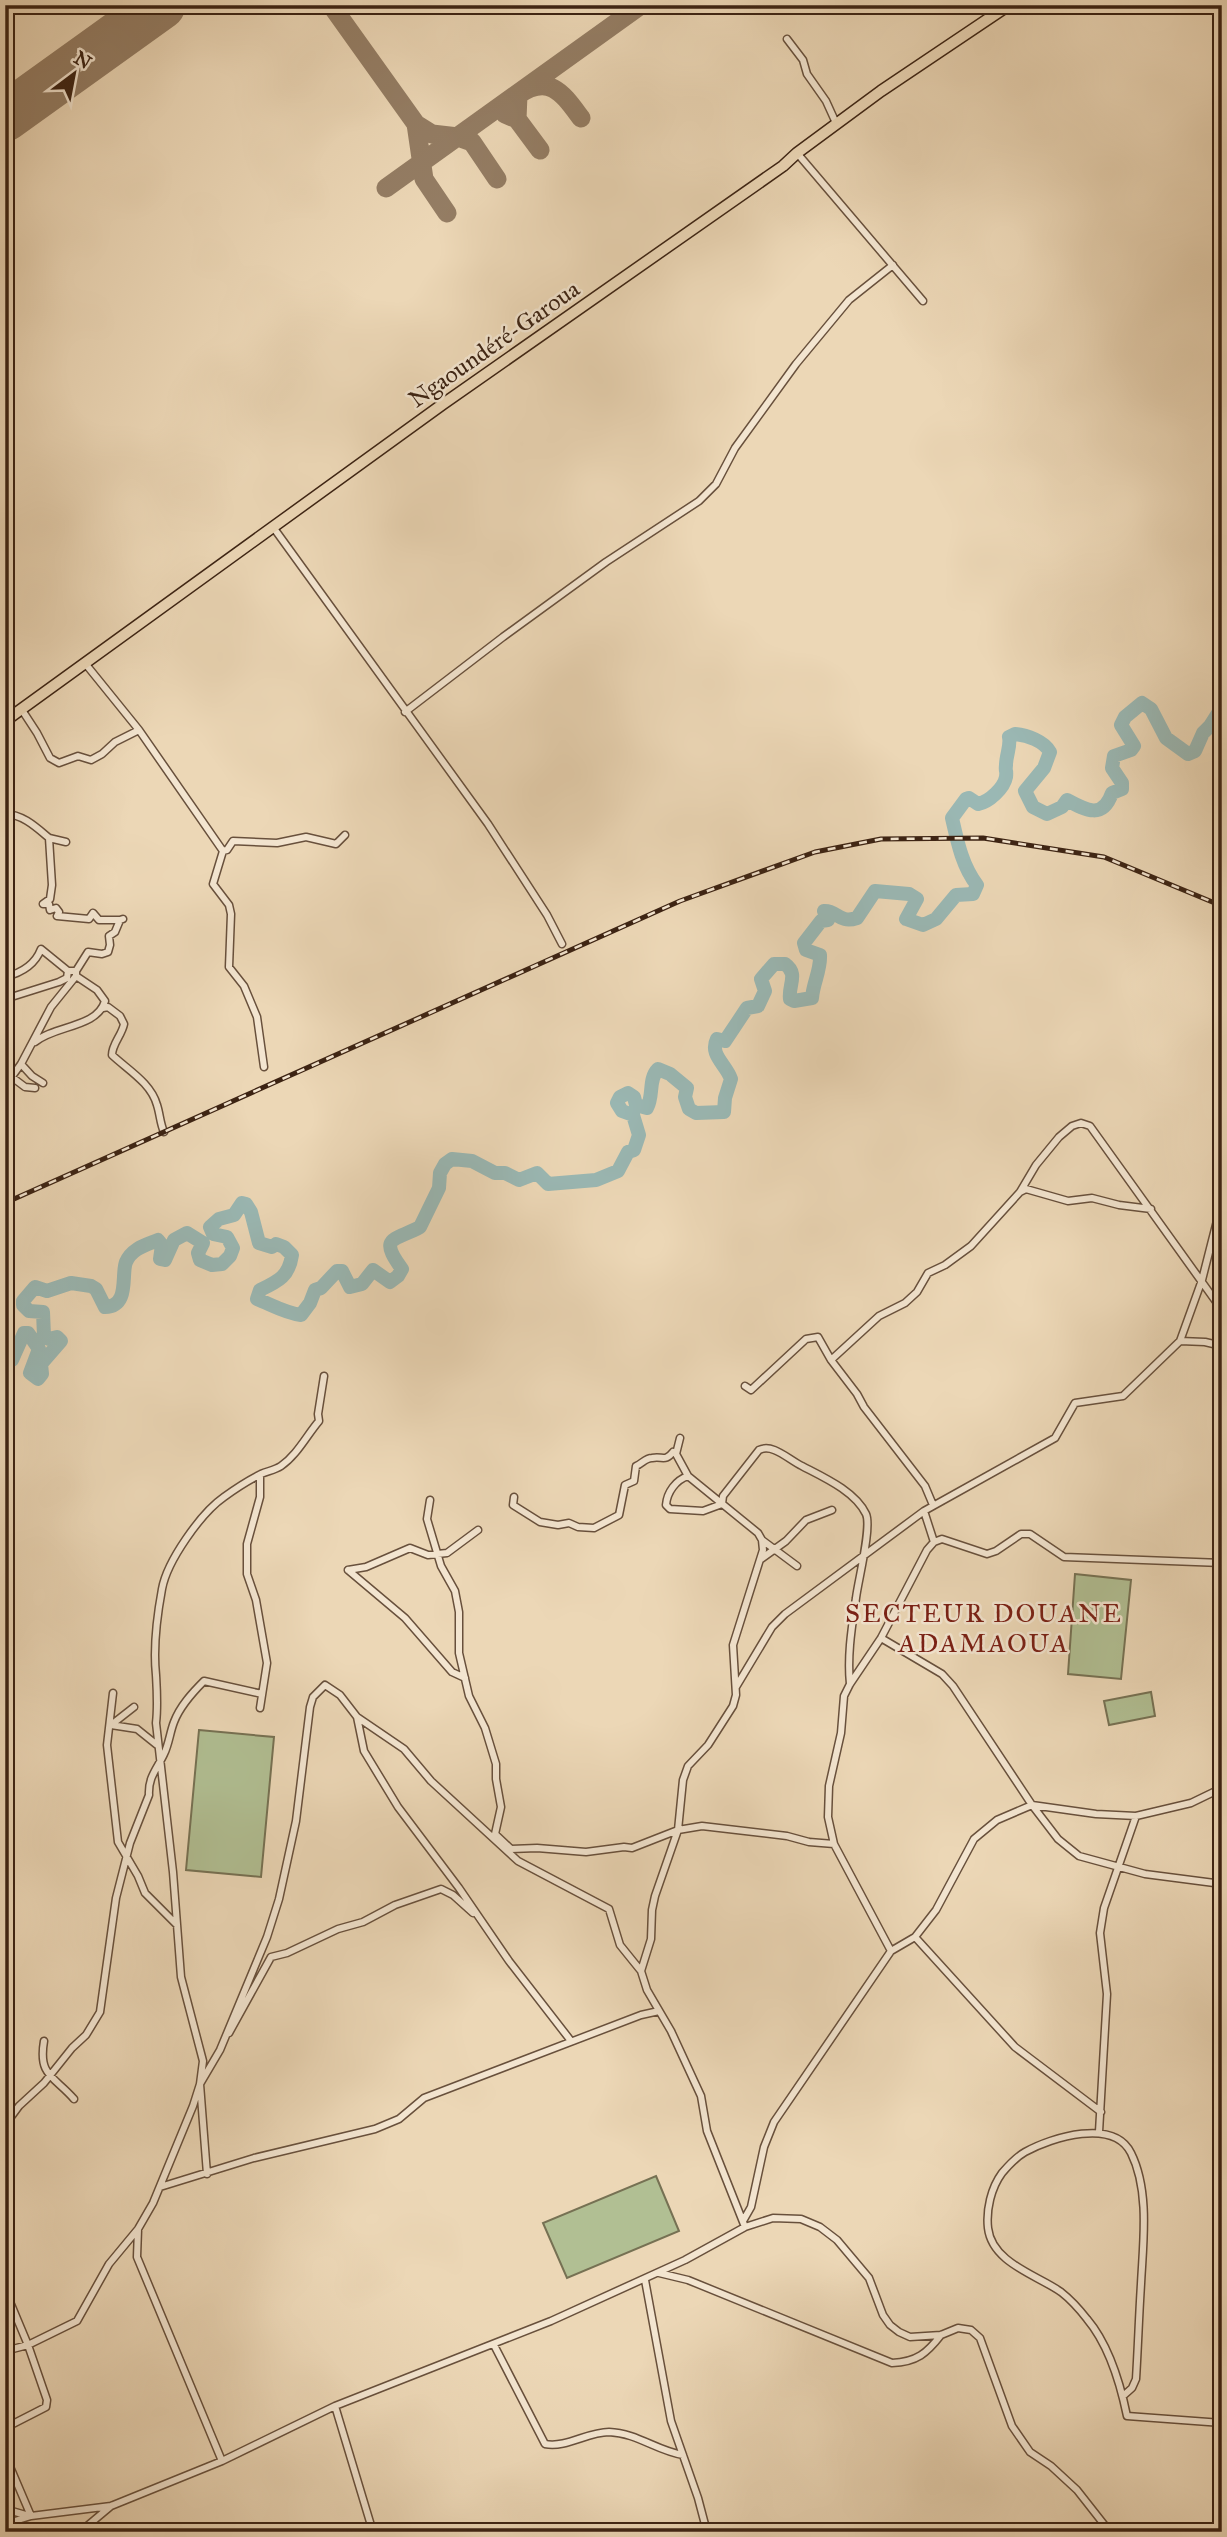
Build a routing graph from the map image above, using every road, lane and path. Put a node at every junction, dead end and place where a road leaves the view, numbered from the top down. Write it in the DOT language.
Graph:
graph roads {
  1 [pos="1009,5"];
  2 [pos="787,39"];
  3 [pos="836,123"];
  4 [pos="797,153"];
  5 [pos="893,265"];
  6 [pos="923,301"];
  7 [pos="273,527"];
  8 [pos="84,662"];
  9 [pos="22,710"];
  10 [pos="405,712"];
  11 [pos="5,721"];
  12 [pos="139,730"];
  13 [pos="5,814"];
  14 [pos="345,835"];
  15 [pos="48,838"];
  16 [pos="65,842"];
  17 [pos="223,851"];
  18 [pos="562,944"];
  19 [pos="68,971"];
  20 [pos="76,973"];
  21 [pos="5,977"];
  22 [pos="5,999"];
  23 [pos="103,1008"];
  24 [pos="33,1043"];
  25 [pos="21,1063"];
  26 [pos="264,1067"];
  27 [pos="8,1074"];
  28 [pos="43,1083"];
  29 [pos="5,1086"];
  30 [pos="36,1088"];
  31 [pos="164,1132"];
  32 [pos="1020,1192"];
  33 [pos="1222,1201"];
  34 [pos="1151,1209"];
  35 [pos="1202,1280"];
  36 [pos="1222,1310"];
  37 [pos="1180,1341"];
  38 [pos="1222,1346"];
  39 [pos="831,1360"];
  40 [pos="324,1376"];
  41 [pos="745,1386"];
  42 [pos="680,1438"];
  43 [pos="676,1454"];
  44 [pos="260,1475"];
  45 [pos="688,1476"];
  46 [pos="514,1497"];
  47 [pos="430,1500"];
  48 [pos="722,1504"];
  49 [pos="933,1505"];
  50 [pos="832,1510"];
  51 [pos="924,1511"];
  52 [pos="478,1530"];
  53 [pos="762,1540"];
  54 [pos="934,1542"];
  55 [pos="774,1550"];
  56 [pos="438,1554"];
  57 [pos="863,1556"];
  58 [pos="761,1559"];
  59 [pos="1222,1563"];
  60 [pos="797,1566"];
  61 [pos="881,1638"];
  62 [pos="465,1678"];
  63 [pos="850,1684"];
  64 [pos="736,1687"];
  65 [pos="113,1693"];
  66 [pos="262,1694"];
  67 [pos="134,1707"];
  68 [pos="260,1708"];
  69 [pos="357,1717"];
  70 [pos="111,1725"];
  71 [pos="158,1747"];
  72 [pos="160,1762"];
  73 [pos="1222,1788"];
  74 [pos="1032,1805"];
  75 [pos="1136,1816"];
  76 [pos="678,1830"];
  77 [pos="834,1844"];
  78 [pos="126,1855"];
  79 [pos="1118,1867"];
  80 [pos="1222,1884"];
  81 [pos="483,1921"];
  82 [pos="177,1925"];
  83 [pos="915,1937"];
  84 [pos="891,1951"];
  85 [pos="641,1971"];
  86 [pos="659,2011"];
  87 [pos="44,2041"];
  88 [pos="571,2041"];
  89 [pos="220,2050"];
  90 [pos="50,2075"];
  91 [pos="200,2084"];
  92 [pos="74,2099"];
  93 [pos="1101,2112"];
  94 [pos="5,2125"];
  95 [pos="1099,2132"];
  96 [pos="207,2174"];
  97 [pos="160,2188"];
  98 [pos="744,2224"];
  99 [pos="138,2229"];
  100 [pos="659,2273"];
  101 [pos="645,2280"];
  102 [pos="5,2290"];
  103 [pos="941,2335"];
  104 [pos="28,2345"];
  105 [pos="494,2345"];
  106 [pos="5,2351"];
  107 [pos="1123,2396"];
  108 [pos="335,2406"];
  109 [pos="1222,2423"];
  110 [pos="5,2428"];
  111 [pos="5,2455"];
  112 [pos="683,2455"];
  113 [pos="222,2461"];
  114 [pos="111,2506"];
  115 [pos="5,2509"];
  116 [pos="31,2516"];
  117 [pos="5,2524"];
  118 [pos="80,2532"];
  119 [pos="373,2532"];
  120 [pos="707,2532"];
  121 [pos="1110,2532"];
  1 -- 3 [label="highway, Ngaoundéré-Garoua"];
  2 -- 3 [label="street"];
  3 -- 4 [label="highway, Ngaoundéré-Garoua"];
  4 -- 5 [label="street"];
  4 -- 7 [label="highway, Ngaoundéré-Garoua"];
  5 -- 6 [label="street"];
  5 -- 10 [label="street"];
  7 -- 8 [label="highway, Ngaoundéré-Garoua"];
  7 -- 10 [label="street"];
  8 -- 9 [label="highway, Ngaoundéré-Garoua"];
  8 -- 12 [label="street"];
  9 -- 11 [label="highway, Ngaoundéré-Garoua"];
  9 -- 12 [label="street"];
  10 -- 18 [label="street"];
  12 -- 17 [label="street"];
  13 -- 15 [label="street"];
  14 -- 17 [label="street"];
  15 -- 16 [label="street"];
  15 -- 20 [label="street"];
  17 -- 26 [label="street"];
  19 -- 20 [label="street"];
  19 -- 21 [label="street"];
  19 -- 22 [label="street"];
  20 -- 23 [label="street"];
  20 -- 24 [label="street"];
  23 -- 24 [label="street"];
  23 -- 31 [label="street"];
  24 -- 25 [label="street"];
  25 -- 27 [label="street"];
  25 -- 28 [label="street"];
  27 -- 29 [label="street"];
  27 -- 30 [label="street"];
  32 -- 34 [label="street"];
  32 -- 34 [label="street"];
  32 -- 39 [label="street"];
  33 -- 35 [label="street"];
  34 -- 35 [label="street"];
  35 -- 36 [label="street"];
  35 -- 37 [label="street"];
  37 -- 38 [label="street"];
  37 -- 49 [label="street"];
  39 -- 41 [label="street"];
  39 -- 49 [label="street"];
  40 -- 44 [label="street"];
  42 -- 43 [label="street"];
  43 -- 45 [label="street"];
  43 -- 46 [label="street"];
  44 -- 66 [label="street"];
  44 -- 71 [label="street"];
  45 -- 48 [label="street"];
  45 -- 48 [label="street"];
  47 -- 56 [label="street"];
  48 -- 53 [label="street"];
  48 -- 57 [label="street"];
  49 -- 51 [label="street"];
  50 -- 55 [label="street"];
  51 -- 54 [label="street"];
  51 -- 57 [label="street"];
  52 -- 56 [label="street"];
  53 -- 55 [label="street"];
  53 -- 58 [label="street"];
  54 -- 59 [label="street"];
  54 -- 61 [label="street"];
  55 -- 58 [label="street"];
  55 -- 60 [label="street"];
  56 -- 62 [label="street"];
  56 -- 62 [label="street"];
  57 -- 63 [label="street"];
  57 -- 64 [label="street"];
  58 -- 64 [label="street"];
  61 -- 63 [label="street"];
  61 -- 74 [label="street"];
  62 -- 76 [label="street"];
  63 -- 77 [label="street"];
  64 -- 76 [label="street"];
  65 -- 70 [label="street"];
  66 -- 68 [label="street"];
  66 -- 72 [label="street"];
  67 -- 70 [label="street"];
  69 -- 81 [label="street"];
  69 -- 85 [label="street"];
  69 -- 89 [label="street"];
  70 -- 71 [label="street"];
  70 -- 78 [label="street"];
  71 -- 72 [label="street"];
  72 -- 78 [label="street"];
  72 -- 82 [label="street"];
  73 -- 75 [label="street"];
  74 -- 75 [label="street"];
  74 -- 79 [label="street"];
  74 -- 83 [label="street"];
  75 -- 79 [label="street"];
  76 -- 77 [label="street"];
  76 -- 85 [label="street"];
  77 -- 84 [label="street"];
  78 -- 82 [label="street"];
  78 -- 90 [label="street"];
  79 -- 80 [label="street"];
  79 -- 93 [label="street"];
  81 -- 88 [label="street"];
  81 -- 89 [label="street"];
  82 -- 91 [label="street"];
  83 -- 84 [label="street"];
  83 -- 93 [label="street"];
  84 -- 98 [label="street"];
  85 -- 86 [label="street"];
  86 -- 88 [label="street"];
  86 -- 98 [label="street"];
  87 -- 90 [label="street"];
  88 -- 96 [label="street"];
  89 -- 91 [label="street"];
  90 -- 92 [label="street"];
  90 -- 94 [label="street"];
  91 -- 96 [label="street"];
  91 -- 97 [label="street"];
  93 -- 95 [label="street"];
  95 -- 107 [label="street"];
  95 -- 107 [label="street"];
  96 -- 97 [label="street"];
  97 -- 99 [label="street"];
  98 -- 100 [label="street"];
  98 -- 103 [label="street"];
  99 -- 104 [label="street"];
  99 -- 113 [label="street"];
  100 -- 101 [label="street"];
  100 -- 103 [label="street"];
  101 -- 105 [label="street"];
  101 -- 112 [label="street"];
  102 -- 104 [label="street"];
  103 -- 121 [label="street"];
  104 -- 106 [label="street"];
  104 -- 110 [label="street"];
  105 -- 108 [label="street"];
  105 -- 112 [label="street"];
  107 -- 109 [label="street"];
  108 -- 113 [label="street"];
  108 -- 119 [label="street"];
  111 -- 116 [label="street"];
  112 -- 120 [label="street"];
  113 -- 114 [label="street"];
  114 -- 116 [label="street"];
  114 -- 118 [label="street"];
  115 -- 116 [label="street"];
  116 -- 117 [label="street"];
}
